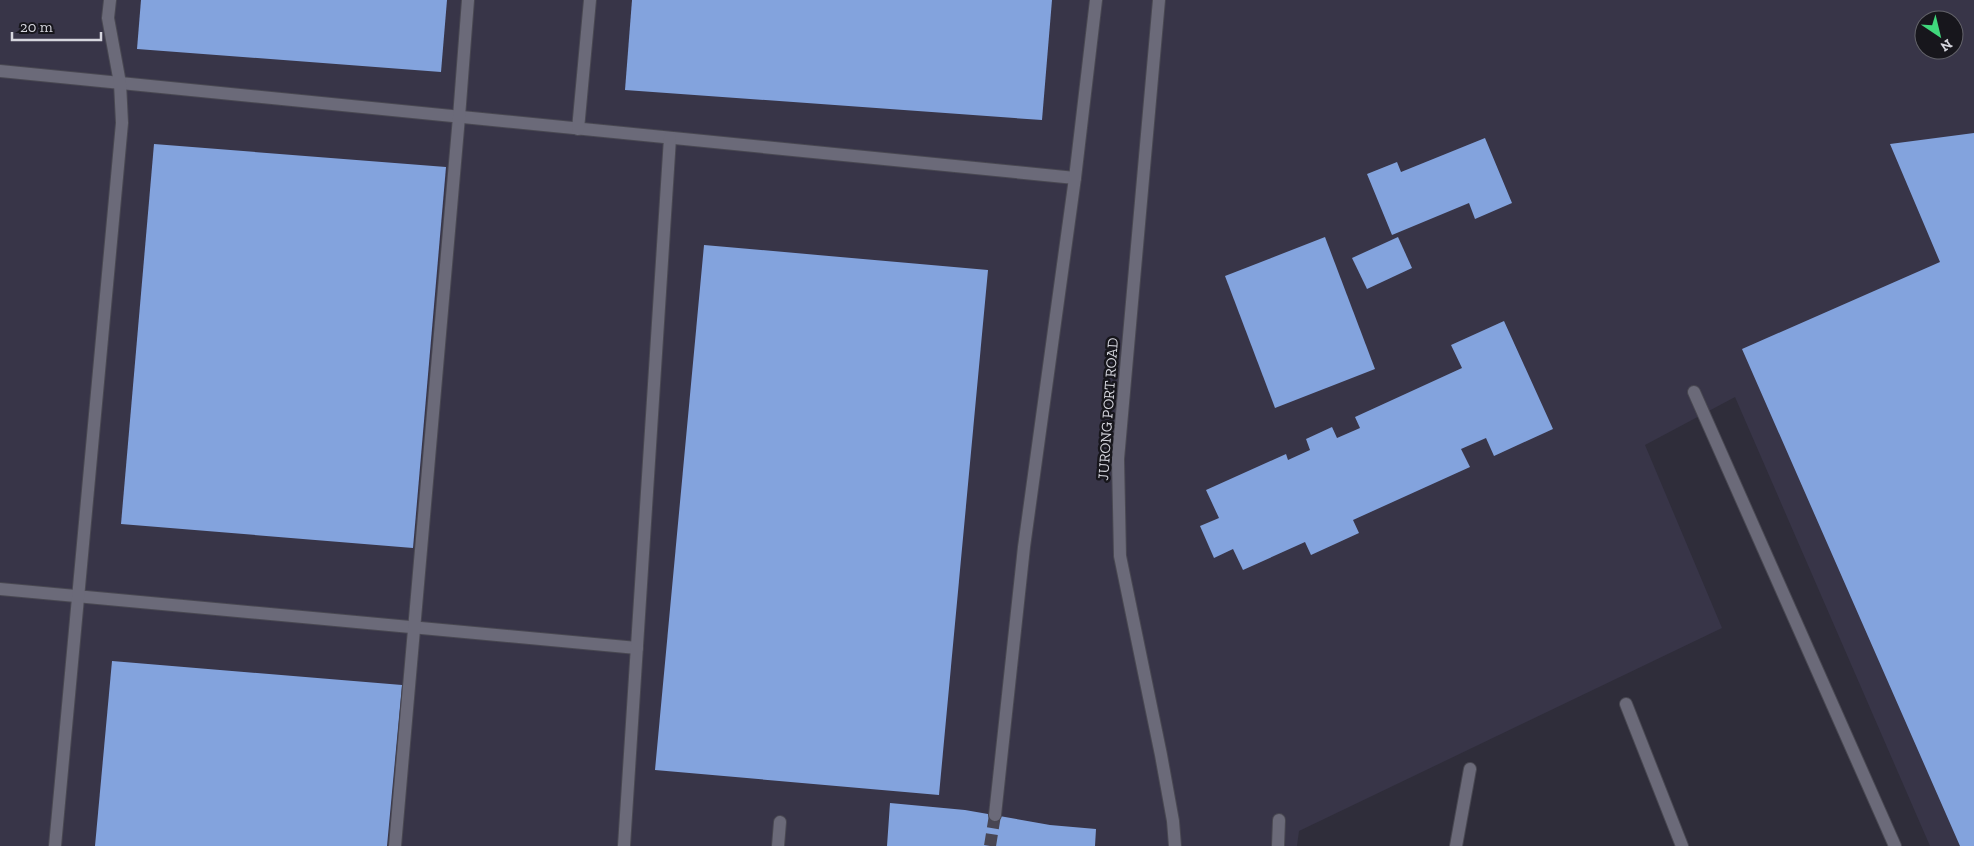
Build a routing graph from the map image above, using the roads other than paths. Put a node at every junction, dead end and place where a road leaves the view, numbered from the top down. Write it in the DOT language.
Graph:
graph roads {
  1 [pos="110,0"];
  2 [pos="468,0"];
  3 [pos="590,0"];
  4 [pos="1096,0"];
  5 [pos="1159,0"];
  6 [pos="0,71"];
  7 [pos="120,83"];
  8 [pos="459,117"];
  9 [pos="578,129"];
  10 [pos="670,138"];
  11 [pos="1075,178"];
  12 [pos="1694,392"];
  13 [pos="0,589"];
  14 [pos="78,597"];
  15 [pos="414,627"];
  16 [pos="637,648"];
  17 [pos="1626,704"];
  18 [pos="1470,769"];
  19 [pos="995,815"];
  20 [pos="1279,820"];
  21 [pos="780,822"];
  22 [pos="55,846"];
  23 [pos="395,846"];
  24 [pos="624,846"];
  25 [pos="778,846"];
  26 [pos="1174,846"];
  27 [pos="1278,846"];
  28 [pos="1456,846"];
  29 [pos="1682,846"];
  30 [pos="1896,846"];
  1 -- 7 [label="street"];
  2 -- 8 [label="street"];
  3 -- 9 [label="street"];
  4 -- 11 [label="street"];
  5 -- 26 [label="street, JURONG PORT ROAD"];
  6 -- 7 [label="street"];
  7 -- 8 [label="street"];
  7 -- 14 [label="street"];
  8 -- 9 [label="street"];
  8 -- 15 [label="street"];
  9 -- 10 [label="street"];
  10 -- 11 [label="street"];
  10 -- 16 [label="street"];
  11 -- 19 [label="street"];
  12 -- 30 [label="street"];
  13 -- 14 [label="street"];
  14 -- 15 [label="street"];
  14 -- 22 [label="street"];
  15 -- 16 [label="street"];
  15 -- 23 [label="street"];
  16 -- 24 [label="street"];
  17 -- 29 [label="street"];
  18 -- 28 [label="street"];
  20 -- 27 [label="street"];
  21 -- 25 [label="street"];
}
